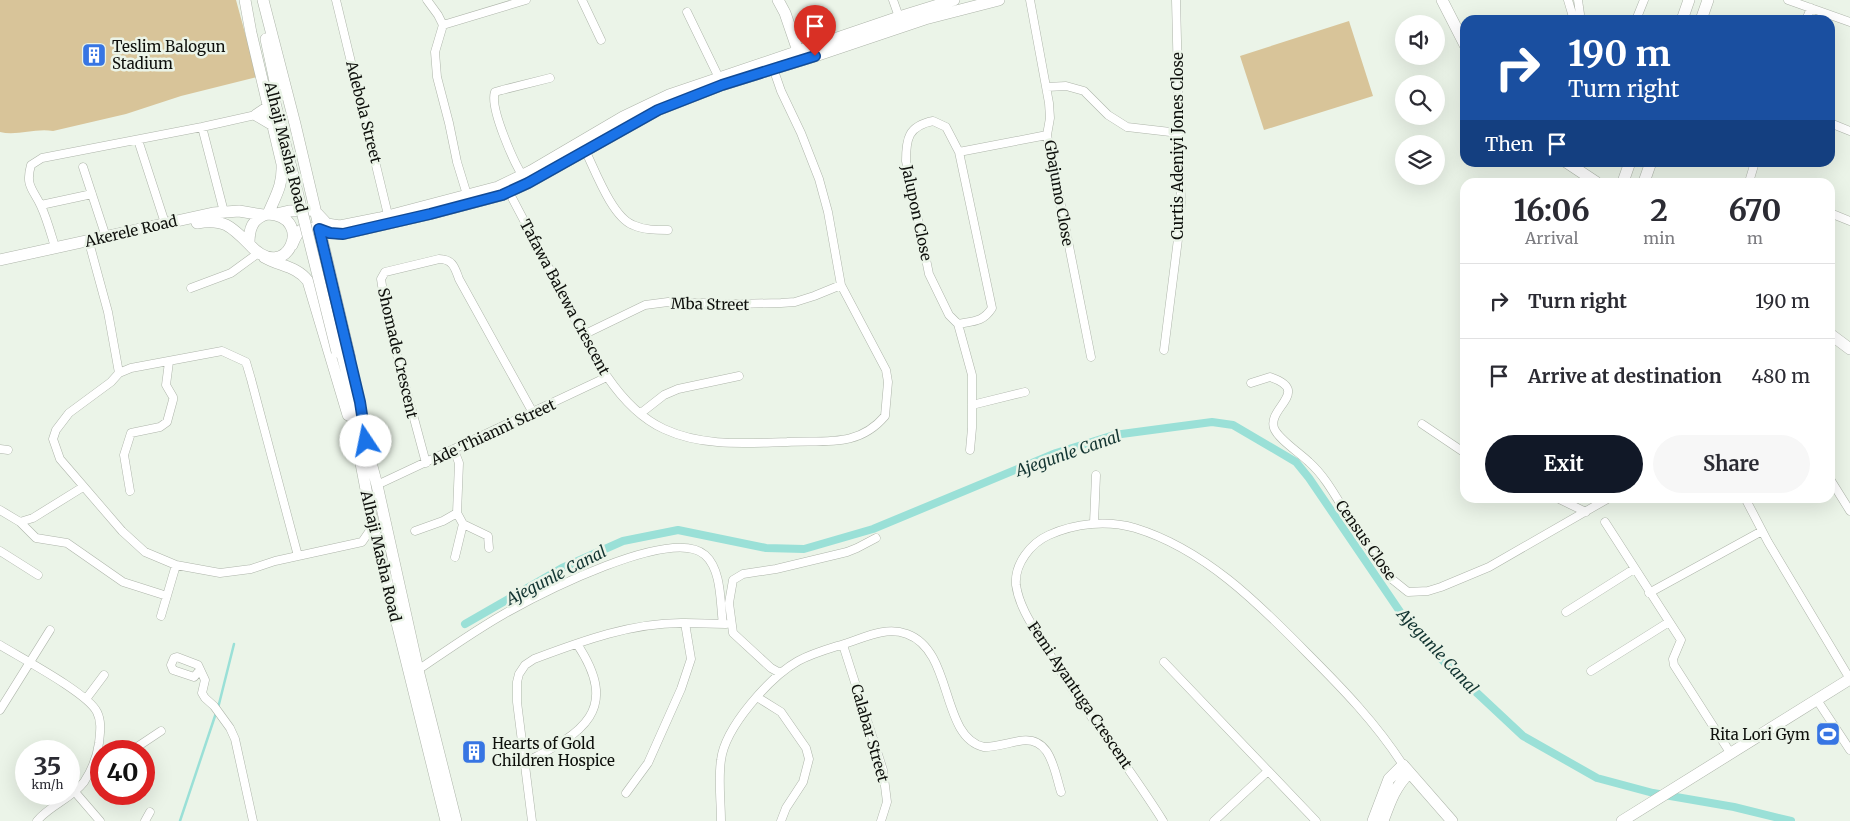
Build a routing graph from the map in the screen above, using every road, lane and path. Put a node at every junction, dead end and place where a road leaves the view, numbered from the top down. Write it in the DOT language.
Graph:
graph roads {
  1 [pos="246,0"];
  2 [pos="261,0"];
  3 [pos="336,0"];
  4 [pos="426,0"];
  5 [pos="526,0"];
  6 [pos="582,0"];
  7 [pos="778,0"];
  8 [pos="893,0"];
  9 [pos="954,0"];
  10 [pos="999,0"];
  11 [pos="1030,0"];
  12 [pos="1176,0"];
  13 [pos="1442,0"];
  14 [pos="1568,0"];
  15 [pos="1578,0"];
  16 [pos="1644,0"];
  17 [pos="1689,0"];
  18 [pos="1708,0"];
  19 [pos="1788,0"];
  20 [pos="981,2"];
  21 [pos="1811,8"];
  22 [pos="687,12"];
  23 [pos="1574,15"];
  24 [pos="1579,15"];
  25 [pos="1638,15"];
  26 [pos="1684,15"];
  27 [pos="1703,15"];
  28 [pos="1808,15"];
  29 [pos="1830,15"];
  30 [pos="899,17"];
  31 [pos="1835,17"];
  32 [pos="1850,22"];
  33 [pos="443,25"];
  34 [pos="1460,35"];
  35 [pos="601,40"];
  36 [pos="798,51"];
  37 [pos="772,65"];
  38 [pos="550,78"];
  39 [pos="720,81"];
  40 [pos="273,86"];
  41 [pos="1046,87"];
  42 [pos="268,107"];
  43 [pos="256,115"];
  44 [pos="273,125"];
  45 [pos="1835,126"];
  46 [pos="202,127"];
  47 [pos="1850,131"];
  48 [pos="1179,133"];
  49 [pos="1047,135"];
  50 [pos="138,140"];
  51 [pos="585,150"];
  52 [pos="959,152"];
  53 [pos="82,167"];
  54 [pos="1574,167"];
  55 [pos="1590,178"];
  56 [pos="525,179"];
  57 [pos="509,192"];
  58 [pos="92,194"];
  59 [pos="468,200"];
  60 [pos="41,205"];
  61 [pos="314,210"];
  62 [pos="224,212"];
  63 [pos="269,214"];
  64 [pos="1835,215"];
  65 [pos="389,219"];
  66 [pos="1850,221"];
  67 [pos="165,223"];
  68 [pos="319,229"];
  69 [pos="668,230"];
  70 [pos="106,237"];
  71 [pos="91,243"];
  72 [pos="249,244"];
  73 [pos="292,245"];
  74 [pos="55,247"];
  75 [pos="261,256"];
  76 [pos="0,260"];
  77 [pos="0,267"];
  78 [pos="841,285"];
  79 [pos="192,288"];
  80 [pos="958,324"];
  81 [pos="583,335"];
  82 [pos="1835,338"];
  83 [pos="1850,349"];
  84 [pos="1164,350"];
  85 [pos="1091,357"];
  86 [pos="169,362"];
  87 [pos="119,373"];
  88 [pos="740,376"];
  89 [pos="607,377"];
  90 [pos="1251,383"];
  91 [pos="1025,392"];
  92 [pos="972,405"];
  93 [pos="532,411"];
  94 [pos="641,413"];
  95 [pos="1422,424"];
  96 [pos="359,429"];
  97 [pos="454,450"];
  98 [pos="970,450"];
  99 [pos="1460,450"];
  100 [pos="426,463"];
  101 [pos="1096,475"];
  102 [pos="378,485"];
  103 [pos="83,487"];
  104 [pos="1835,487"];
  105 [pos="130,491"];
  106 [pos="1567,503"];
  107 [pos="1601,503"];
  108 [pos="1748,503"];
  109 [pos="0,510"];
  110 [pos="1850,511"];
  111 [pos="1586,512"];
  112 [pos="457,513"];
  113 [pos="20,522"];
  114 [pos="1605,522"];
  115 [pos="1094,523"];
  116 [pos="463,524"];
  117 [pos="373,526"];
  118 [pos="416,530"];
  119 [pos="1762,530"];
  120 [pos="876,538"];
  121 [pos="362,542"];
  122 [pos="489,548"];
  123 [pos="0,551"];
  124 [pos="379,551"];
  125 [pos="298,556"];
  126 [pos="455,557"];
  127 [pos="176,565"];
  128 [pos="1634,569"];
  129 [pos="38,575"];
  130 [pos="717,575"];
  131 [pos="733,580"];
  132 [pos="1649,593"];
  133 [pos="167,596"];
  134 [pos="1566,612"];
  135 [pos="161,616"];
  136 [pos="1669,622"];
  137 [pos="685,623"];
  138 [pos="727,624"];
  139 [pos="403,629"];
  140 [pos="50,630"];
  141 [pos="578,644"];
  142 [pos="0,645"];
  143 [pos="843,645"];
  144 [pos="1164,662"];
  145 [pos="29,663"];
  146 [pos="414,667"];
  147 [pos="1591,671"];
  148 [pos="199,672"];
  149 [pos="780,674"];
  150 [pos="104,675"];
  151 [pos="1850,679"];
  152 [pos="104,685"];
  153 [pos="93,689"];
  154 [pos="757,697"];
  155 [pos="86,699"];
  156 [pos="1817,700"];
  157 [pos="0,710"];
  158 [pos="161,731"];
  159 [pos="99,740"];
  160 [pos="148,740"];
  161 [pos="1850,750"];
  162 [pos="1730,754"];
  163 [pos="526,762"];
  164 [pos="1403,765"];
  165 [pos="90,771"];
  166 [pos="1268,771"];
  167 [pos="80,785"];
  168 [pos="1061,792"];
  169 [pos="626,793"];
  170 [pos="80,798"];
  171 [pos="54,805"];
  172 [pos="150,812"];
  173 [pos="41,819"];
  174 [pos="100,821"];
  175 [pos="146,821"];
  176 [pos="252,821"];
  177 [pos="446,821"];
  178 [pos="456,821"];
  179 [pos="532,821"];
  180 [pos="720,821"];
  181 [pos="781,821"];
  182 [pos="881,821"];
  183 [pos="1163,821"];
  184 [pos="1214,821"];
  185 [pos="1316,821"];
  186 [pos="1373,821"];
  187 [pos="1383,821"];
  188 [pos="1452,821"];
  189 [pos="1622,821"];
  1 -- 40 [label="street, Alhaji Masha Road"];
  1 -- 42 [label="street"];
  2 -- 40 [label="street, Alhaji Masha Road"];
  2 -- 61 [label="street"];
  3 -- 65 [label="street, Adebola Street"];
  4 -- 33 [label="street"];
  5 -- 33 [label="street"];
  6 -- 35 [label="street"];
  7 -- 36 [label="street"];
  8 -- 30 [label="street"];
  9 -- 30 [label="street"];
  10 -- 20 [label="street"];
  11 -- 41 [label="street, Gbajumo Close"];
  12 -- 48 [label="street, Curtis Adeniyi Jones Close"];
  13 -- 34 [label="street"];
  14 -- 23 [label="street"];
  15 -- 24 [label="street"];
  16 -- 25 [label="street"];
  17 -- 26 [label="street"];
  18 -- 27 [label="street"];
  19 -- 21 [label="street"];
  20 -- 37 [label="street"];
  21 -- 28 [label="street"];
  21 -- 29 [label="street"];
  22 -- 39 [label="street"];
  30 -- 36 [label="street"];
  31 -- 32 [label="street"];
  33 -- 59 [label="street"];
  36 -- 37 [label="street"];
  37 -- 39 [label="street"];
  37 -- 78 [label="street, Tafawa Balewa Crescent"];
  38 -- 56 [label="street"];
  39 -- 51 [label="street"];
  39 -- 56 [label="street"];
  40 -- 96 [label="street, Alhaji Masha Road, bridge"];
  41 -- 48 [label="street"];
  41 -- 49 [label="street, Gbajumo Close"];
  42 -- 43 [label="street"];
  42 -- 44 [label="street"];
  43 -- 44 [label="street"];
  43 -- 46 [label="street"];
  44 -- 63 [label="street"];
  45 -- 47 [label="street"];
  46 -- 50 [label="street"];
  46 -- 62 [label="street"];
  48 -- 84 [label="street, Curtis Adeniyi Jones Close"];
  49 -- 52 [label="street"];
  49 -- 85 [label="street, Gbajumo Close"];
  50 -- 60 [label="street"];
  50 -- 67 [label="street"];
  51 -- 56 [label="street"];
  51 -- 69 [label="street"];
  52 -- 80 [label="street, Jalupon Close"];
  52 -- 80 [label="street, Jalupon Close"];
  53 -- 58 [label="street"];
  54 -- 55 [label="street"];
  56 -- 57 [label="street"];
  56 -- 59 [label="street"];
  57 -- 59 [label="street"];
  57 -- 81 [label="street, Tafawa Balewa Crescent"];
  58 -- 60 [label="street"];
  58 -- 70 [label="street"];
  59 -- 65 [label="street"];
  60 -- 74 [label="street"];
  61 -- 63 [label="street, Akerele Road"];
  61 -- 65 [label="street"];
  61 -- 68 [label="street"];
  62 -- 63 [label="street, Akerele Road"];
  62 -- 67 [label="street, Akerele Road"];
  63 -- 72 [label="street"];
  63 -- 73 [label="street"];
  64 -- 66 [label="street"];
  65 -- 68 [label="street"];
  67 -- 70 [label="street, Akerele Road"];
  68 -- 73 [label="street"];
  68 -- 96 [label="street"];
  70 -- 71 [label="street, Akerele Road"];
  71 -- 72 [label="street"];
  71 -- 74 [label="street, Akerele Road"];
  71 -- 77 [label="street"];
  71 -- 87 [label="street"];
  72 -- 75 [label="street"];
  73 -- 75 [label="street"];
  74 -- 76 [label="street, Akerele Road"];
  75 -- 79 [label="street"];
  75 -- 96 [label="street"];
  78 -- 81 [label="street, Mba Street"];
  78 -- 94 [label="street, Tafawa Balewa Crescent"];
  80 -- 92 [label="street, Jalupon Close"];
  81 -- 89 [label="street, Tafawa Balewa Crescent"];
  82 -- 83 [label="street"];
  86 -- 87 [label="street"];
  86 -- 105 [label="street"];
  86 -- 125 [label="street"];
  87 -- 103 [label="street"];
  88 -- 94 [label="street"];
  89 -- 93 [label="street, Ade Thianni Street"];
  89 -- 94 [label="street, Tafawa Balewa Crescent"];
  90 -- 111 [label="street, Census Close"];
  91 -- 92 [label="street"];
  92 -- 98 [label="street, Jalupon Close"];
  93 -- 97 [label="street, Ade Thianni Street"];
  93 -- 100 [label="street, Shomade Crescent"];
  95 -- 99 [label="street"];
  96 -- 102 [label="street, Alhaji Masha Road"];
  96 -- 117 [label="street, Alhaji Masha Road"];
  97 -- 100 [label="street, Ade Thianni Street"];
  97 -- 112 [label="street"];
  100 -- 102 [label="street, Ade Thianni Street"];
  101 -- 115 [label="street"];
  102 -- 139 [label="street, Alhaji Masha Road"];
  103 -- 113 [label="street"];
  103 -- 127 [label="street"];
  104 -- 110 [label="street"];
  106 -- 111 [label="street"];
  107 -- 111 [label="street, Census Close"];
  108 -- 119 [label="street"];
  109 -- 113 [label="street"];
  112 -- 116 [label="street"];
  112 -- 118 [label="street"];
  113 -- 133 [label="street"];
  114 -- 128 [label="street"];
  115 -- 164 [label="street, Femi Ayantuga Crescent"];
  115 -- 183 [label="street, Femi Ayantuga Crescent"];
  116 -- 122 [label="street"];
  116 -- 126 [label="street"];
  117 -- 121 [label="street"];
  117 -- 124 [label="street, Alhaji Masha Road"];
  119 -- 132 [label="street"];
  119 -- 151 [label="street"];
  120 -- 131 [label="street"];
  121 -- 124 [label="street"];
  121 -- 125 [label="street"];
  123 -- 129 [label="street"];
  124 -- 139 [label="street, Alhaji Masha Road"];
  125 -- 127 [label="street"];
  127 -- 133 [label="street"];
  128 -- 132 [label="street"];
  128 -- 134 [label="street"];
  130 -- 131 [label="street"];
  130 -- 138 [label="street"];
  130 -- 146 [label="street"];
  131 -- 138 [label="street"];
  132 -- 136 [label="street"];
  133 -- 135 [label="street"];
  136 -- 147 [label="street"];
  136 -- 162 [label="street"];
  137 -- 138 [label="street"];
  137 -- 141 [label="street"];
  137 -- 169 [label="street"];
  138 -- 149 [label="street"];
  139 -- 146 [label="street, Alhaji Masha Road"];
  140 -- 145 [label="street"];
  141 -- 163 [label="street"];
  141 -- 163 [label="street"];
  142 -- 145 [label="street"];
  143 -- 149 [label="street"];
  143 -- 168 [label="street"];
  143 -- 182 [label="street, Calabar Street"];
  144 -- 166 [label="street"];
  145 -- 155 [label="street"];
  145 -- 157 [label="street"];
  146 -- 177 [label="street, Alhaji Masha Road"];
  146 -- 178 [label="street, Alhaji Masha Road"];
  148 -- 176 [label="street"];
  149 -- 154 [label="street"];
  150 -- 153 [label="street"];
  151 -- 156 [label="street"];
  152 -- 153 [label="street"];
  153 -- 155 [label="street"];
  154 -- 180 [label="street"];
  154 -- 181 [label="street"];
  155 -- 159 [label="street"];
  156 -- 161 [label="street"];
  156 -- 162 [label="street"];
  158 -- 160 [label="street"];
  162 -- 189 [label="street"];
  163 -- 179 [label="street"];
  164 -- 186 [label="street"];
  164 -- 187 [label="street"];
  164 -- 188 [label="street"];
  165 -- 167 [label="street"];
  166 -- 184 [label="street"];
  166 -- 185 [label="street"];
  170 -- 174 [label="street"];
  171 -- 173 [label="street"];
  172 -- 175 [label="street"];
}
